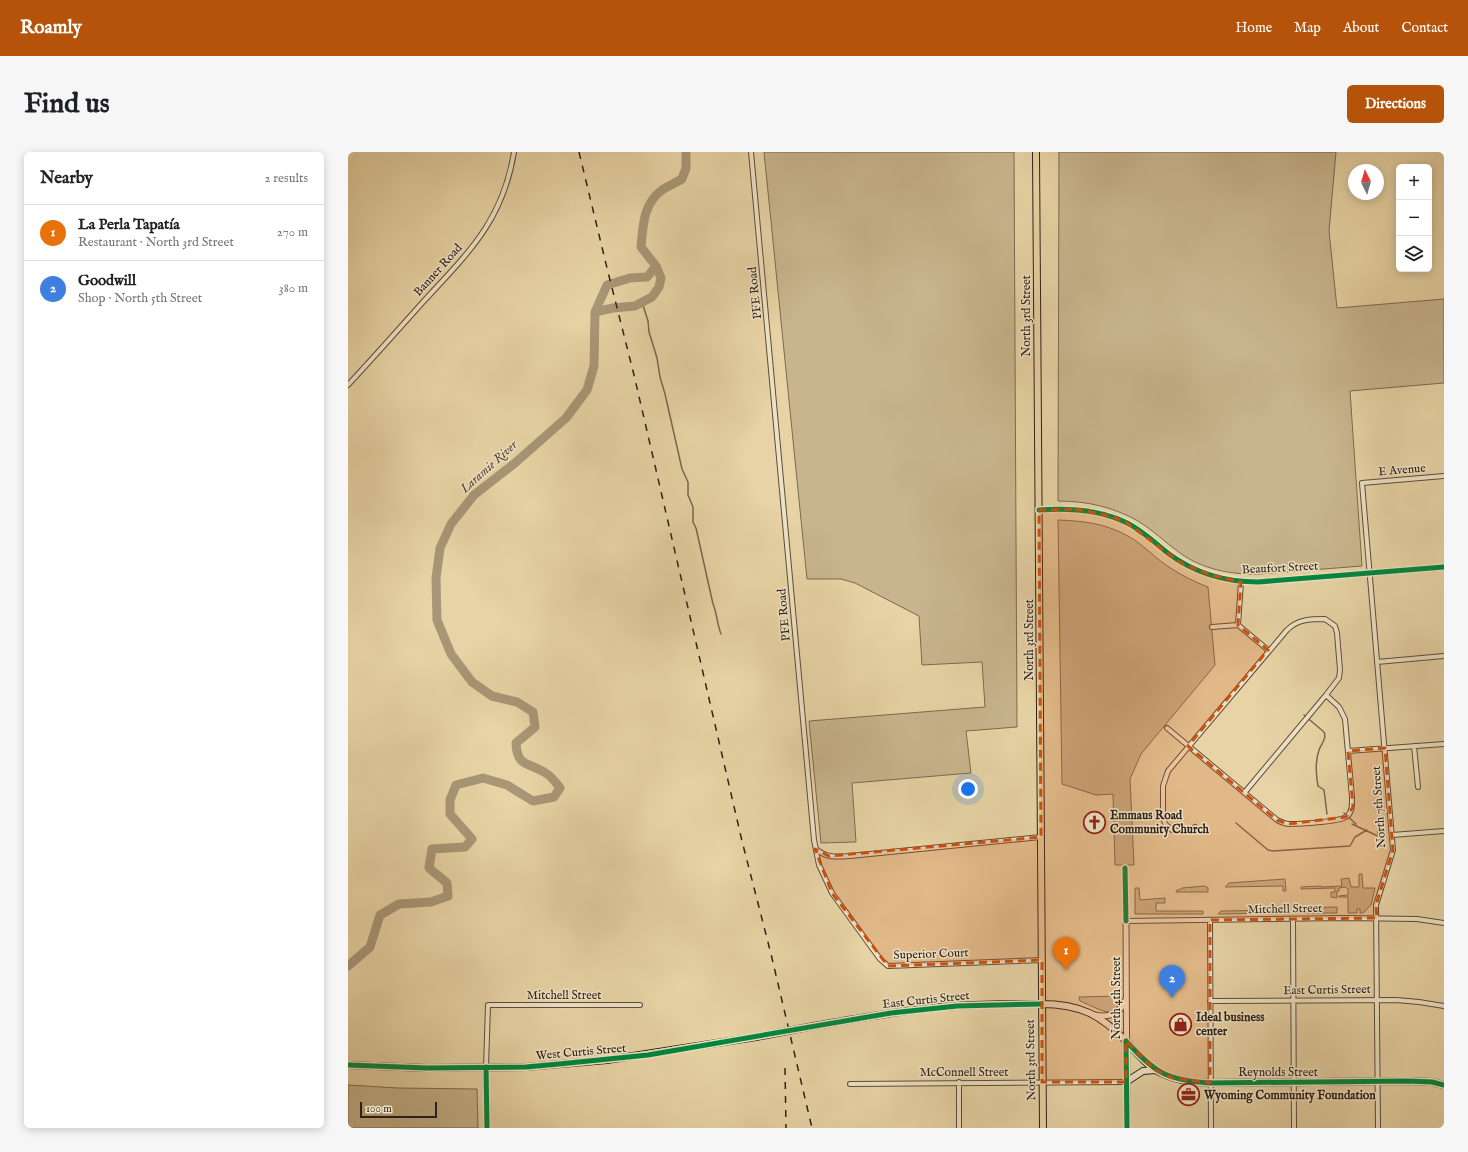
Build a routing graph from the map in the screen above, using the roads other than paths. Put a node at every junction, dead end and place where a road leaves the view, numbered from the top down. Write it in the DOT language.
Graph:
graph roads {
  1 [pos="514,152"];
  2 [pos="751,152"];
  3 [pos="1036,152"];
  4 [pos="348,385"];
  5 [pos="1444,476"];
  6 [pos="1362,483"];
  7 [pos="1039,510"];
  8 [pos="1444,567"];
  9 [pos="1369,572"];
  10 [pos="1241,582"];
  11 [pos="1238,625"];
  12 [pos="1212,627"];
  13 [pos="1268,650"];
  14 [pos="1444,656"];
  15 [pos="1377,662"];
  16 [pos="1326,695"];
  17 [pos="1167,728"];
  18 [pos="1444,744"];
  19 [pos="1188,746"];
  20 [pos="1414,746"];
  21 [pos="1385,748"];
  22 [pos="1348,751"];
  23 [pos="1418,787"];
  24 [pos="1245,792"];
  25 [pos="1195,827"];
  26 [pos="1444,831"];
  27 [pos="1392,835"];
  28 [pos="1041,837"];
  29 [pos="815,849"];
  30 [pos="1125,868"];
  31 [pos="1377,918"];
  32 [pos="1293,919"];
  33 [pos="1210,920"];
  34 [pos="1126,921"];
  35 [pos="1444,923"];
  36 [pos="1042,960"];
  37 [pos="1126,999"];
  38 [pos="1377,1000"];
  39 [pos="1210,1001"];
  40 [pos="1293,1002"];
  41 [pos="1041,1004"];
  42 [pos="640,1005"];
  43 [pos="1444,1006"];
  44 [pos="1092,1014"];
  45 [pos="814,1026"];
  46 [pos="1126,1041"];
  47 [pos="348,1065"];
  48 [pos="486,1067"];
  49 [pos="1155,1070"];
  50 [pos="1378,1081"];
  51 [pos="959,1082"];
  52 [pos="1042,1082"];
  53 [pos="1126,1082"];
  54 [pos="1294,1082"];
  55 [pos="1210,1083"];
  56 [pos="850,1084"];
  57 [pos="1444,1085"];
  58 [pos="487,1128"];
  59 [pos="959,1128"];
  60 [pos="1043,1128"];
  61 [pos="1127,1128"];
  62 [pos="1211,1128"];
  63 [pos="1294,1128"];
  64 [pos="1378,1128"];
  1 -- 4 [label="street, Banner Road"];
  2 -- 29 [label="street, PFE Road"];
  3 -- 7 [label="main road, North 3rd Street"];
  5 -- 6 [label="street, E Avenue"];
  6 -- 9 [label="street, North 7th Street"];
  7 -- 10 [label="street, Beaufort Street"];
  7 -- 28 [label="main road, North 3rd Street"];
  8 -- 9 [label="street, Beaufort Street"];
  9 -- 10 [label="street, Beaufort Street"];
  9 -- 15 [label="street, North 7th Street"];
  10 -- 11 [label="street"];
  11 -- 12 [label="street"];
  11 -- 13 [label="street"];
  13 -- 16 [label="street"];
  13 -- 19 [label="street"];
  14 -- 15 [label="street"];
  15 -- 21 [label="street, North 7th Street"];
  16 -- 22 [label="street"];
  16 -- 24 [label="street"];
  17 -- 19 [label="street"];
  18 -- 20 [label="street"];
  19 -- 24 [label="street"];
  19 -- 25 [label="street"];
  20 -- 21 [label="street"];
  20 -- 23 [label="street"];
  21 -- 22 [label="street"];
  21 -- 27 [label="street, North 7th Street"];
  22 -- 24 [label="street"];
  26 -- 27 [label="street"];
  27 -- 31 [label="street, North 7th Street"];
  28 -- 29 [label="street"];
  28 -- 36 [label="main road, North 3rd Street"];
  29 -- 36 [label="street, Superior Court"];
  30 -- 34 [label="street, North 4th Street"];
  31 -- 32 [label="street, Mitchell Street"];
  31 -- 35 [label="street, Mitchell Street"];
  31 -- 38 [label="street, North 7th Street"];
  32 -- 33 [label="street, Mitchell Street"];
  32 -- 40 [label="street"];
  33 -- 34 [label="street, Mitchell Street"];
  33 -- 39 [label="street"];
  34 -- 37 [label="street, North 4th Street"];
  36 -- 41 [label="main road, North 3rd Street"];
  37 -- 44 [label="street"];
  37 -- 46 [label="street, North 4th Street"];
  38 -- 40 [label="street, East Curtis Street"];
  38 -- 43 [label="street, East Curtis Street"];
  38 -- 50 [label="street, North 7th Street"];
  39 -- 40 [label="street, East Curtis Street"];
  39 -- 55 [label="street"];
  40 -- 54 [label="street"];
  41 -- 44 [label="main road, East Curtis Street"];
  41 -- 45 [label="main road, East Curtis Street"];
  41 -- 52 [label="main road, North 3rd Street"];
  42 -- 48 [label="street, Mitchell Street"];
  44 -- 46 [label="main road, East Curtis Street"];
  45 -- 48 [label="main road, West Curtis Street, bridge"];
  46 -- 49 [label="main road, Reynolds Street"];
  46 -- 53 [label="street, North 4th Street"];
  47 -- 48 [label="main road, West Curtis Street"];
  48 -- 58 [label="street"];
  49 -- 53 [label="main road"];
  49 -- 55 [label="main road, Reynolds Street"];
  50 -- 54 [label="main road, Reynolds Street"];
  50 -- 57 [label="main road, Reynolds Street"];
  50 -- 64 [label="street, North 7th Street"];
  51 -- 52 [label="street, McConnell Street"];
  51 -- 56 [label="street, McConnell Street"];
  51 -- 59 [label="street"];
  52 -- 53 [label="street, McConnell Street"];
  52 -- 60 [label="main road, North 3rd Street"];
  53 -- 61 [label="street, North 4th Street"];
  54 -- 55 [label="main road, Reynolds Street"];
  54 -- 63 [label="street"];
  55 -- 62 [label="street"];
}
